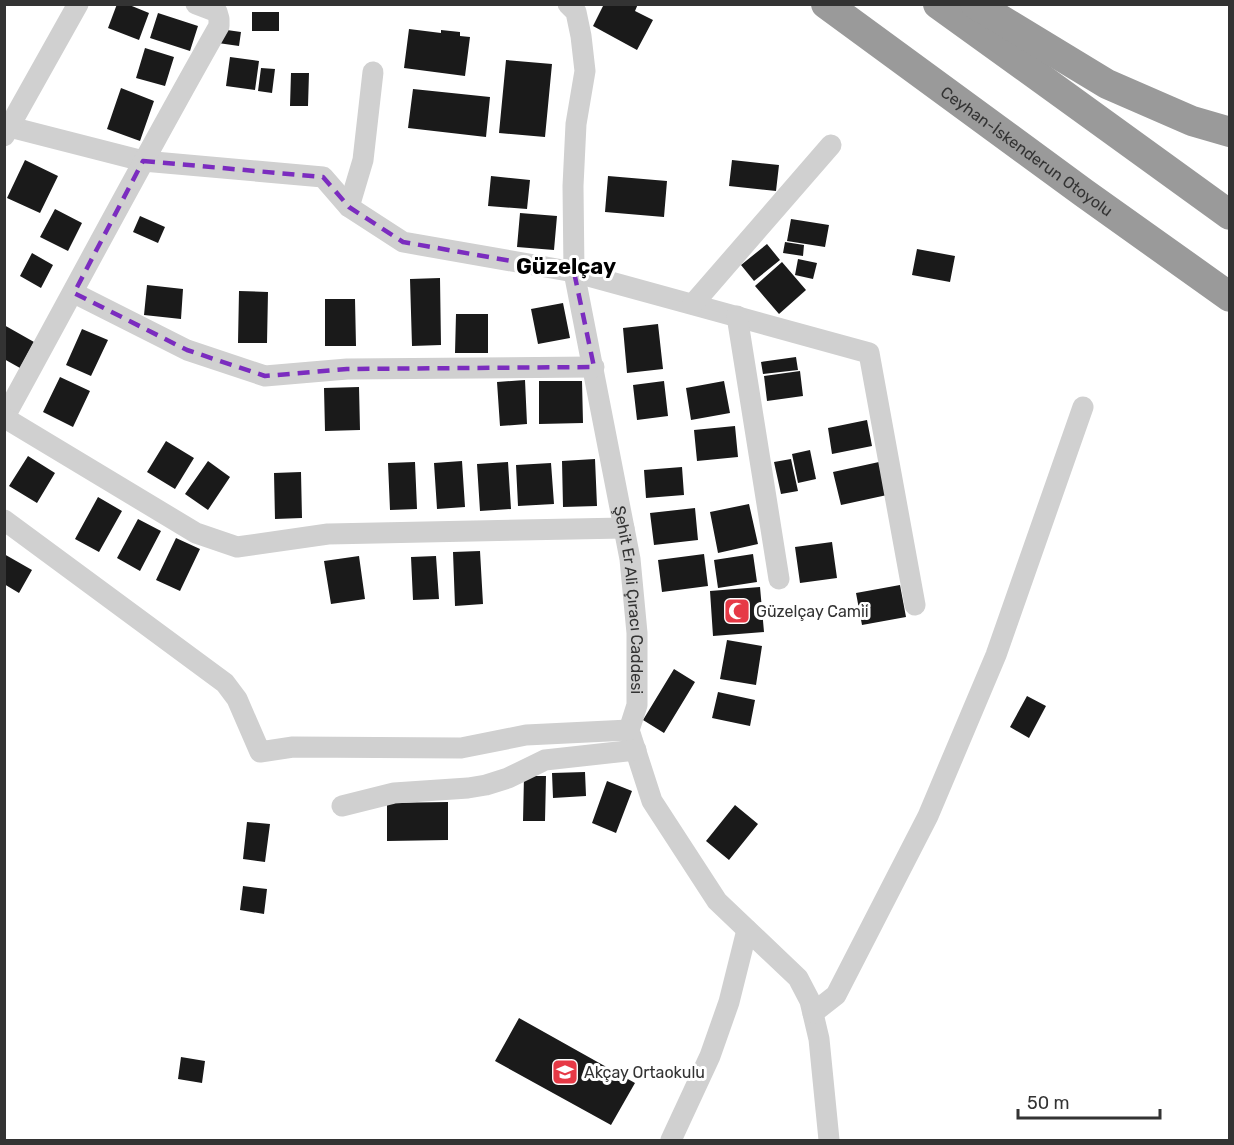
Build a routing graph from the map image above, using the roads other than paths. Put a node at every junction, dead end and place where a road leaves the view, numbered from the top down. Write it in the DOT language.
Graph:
graph roads {
  1 [pos="78,4"];
  2 [pos="196,4"];
  3 [pos="568,4"];
  4 [pos="826,4"];
  5 [pos="938,4"];
  6 [pos="975,4"];
  7 [pos="374,72"];
  8 [pos="7,131"];
  9 [pos="1230,132"];
  10 [pos="831,145"];
  11 [pos="143,161"];
  12 [pos="1084,193"];
  13 [pos="349,207"];
  14 [pos="1230,215"];
  15 [pos="574,272"];
  16 [pos="74,293"];
  17 [pos="1230,297"];
  18 [pos="693,304"];
  19 [pos="1230,305"];
  20 [pos="737,316"];
  21 [pos="594,367"];
  22 [pos="1083,407"];
  23 [pos="5,418"];
  24 [pos="4,520"];
  25 [pos="624,528"];
  26 [pos="779,579"];
  27 [pos="915,605"];
  28 [pos="633,740"];
  29 [pos="342,806"];
  30 [pos="747,930"];
  31 [pos="813,1013"];
  32 [pos="671,1140"];
  33 [pos="829,1140"];
  1 -- 8 [label="street"];
  2 -- 11 [label="street"];
  3 -- 15 [label="street, Şehit Er Ali Çıracı Caddesi"];
  4 -- 12 [label="highway, Ceyhan-İskenderun Otoyolu"];
  5 -- 14 [label="highway"];
  6 -- 9 [label="highway"];
  7 -- 13 [label="street"];
  8 -- 11 [label="street"];
  10 -- 18 [label="street"];
  11 -- 13 [label="street"];
  11 -- 16 [label="street"];
  12 -- 17 [label="highway, Ceyhan-İskenderun Otoyolu"];
  12 -- 19 [label="highway"];
  13 -- 15 [label="street"];
  15 -- 18 [label="street"];
  15 -- 21 [label="street, Şehit Er Ali Çıracı Caddesi"];
  16 -- 21 [label="street"];
  16 -- 23 [label="street"];
  18 -- 20 [label="street"];
  20 -- 26 [label="street"];
  20 -- 27 [label="street"];
  21 -- 25 [label="street, Şehit Er Ali Çıracı Caddesi"];
  22 -- 31 [label="street"];
  23 -- 25 [label="street"];
  24 -- 28 [label="street"];
  25 -- 28 [label="street, Şehit Er Ali Çıracı Caddesi"];
  28 -- 29 [label="street"];
  28 -- 30 [label="street"];
  30 -- 31 [label="street"];
  30 -- 32 [label="street"];
  31 -- 33 [label="street"];
}
